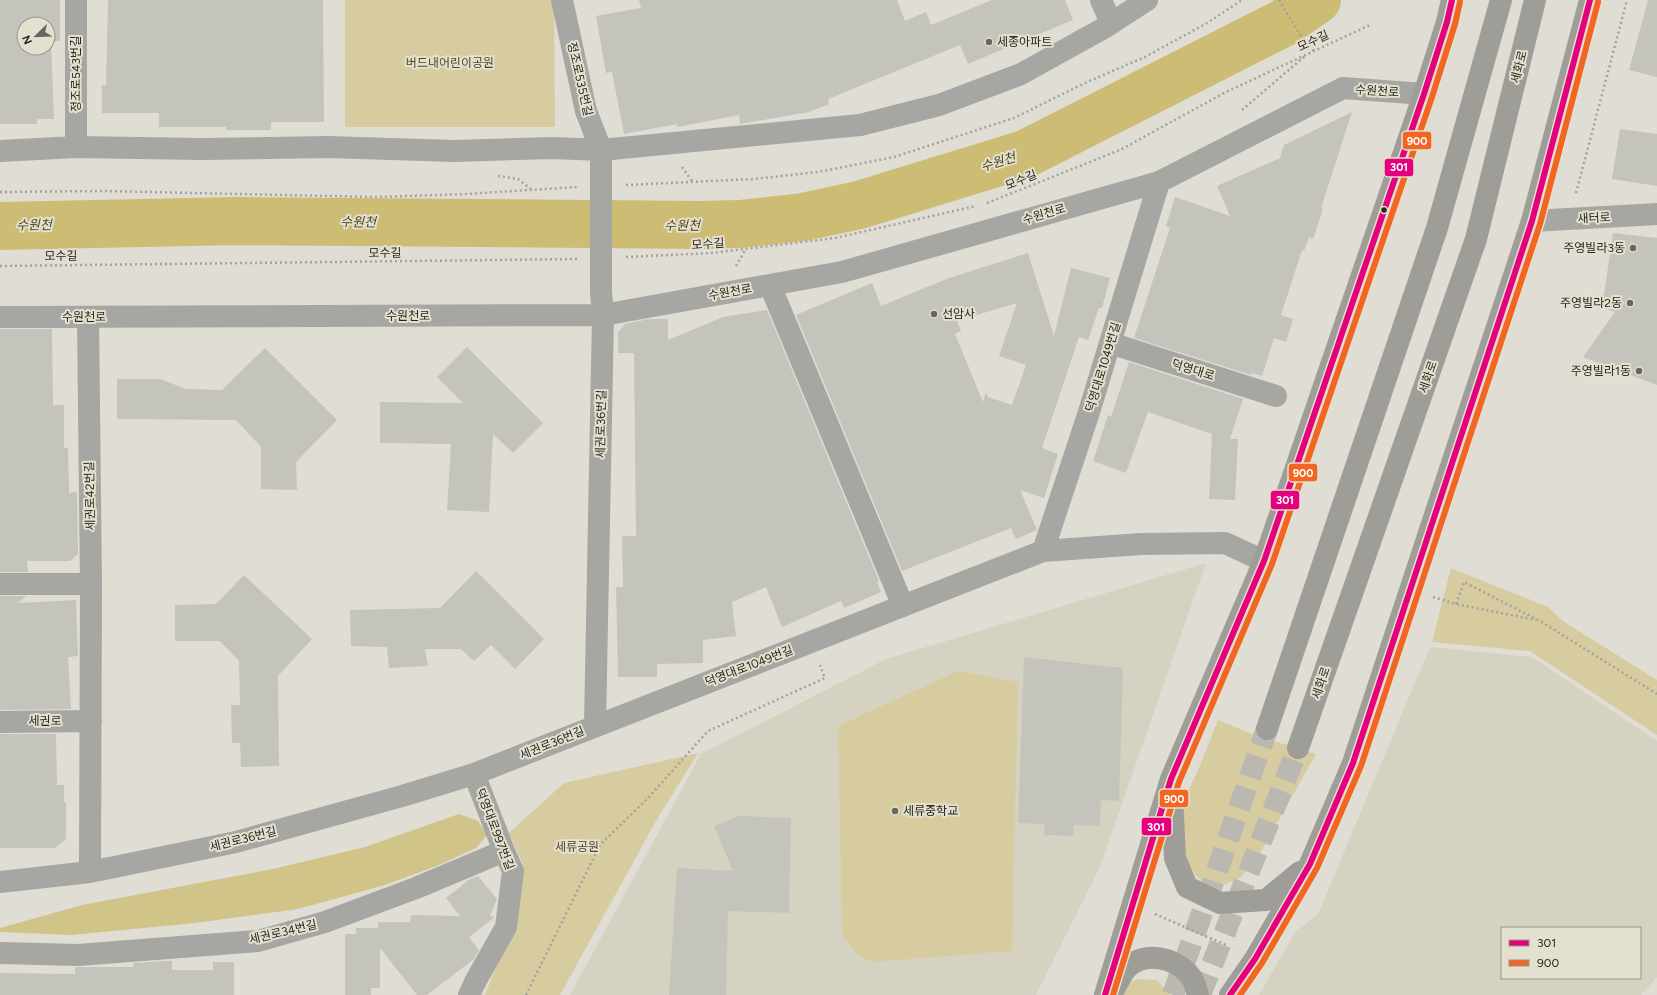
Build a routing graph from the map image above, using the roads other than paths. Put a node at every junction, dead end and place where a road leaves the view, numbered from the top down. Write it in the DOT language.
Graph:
graph roads {
  1 [pos="76,0"];
  2 [pos="562,0"];
  3 [pos="1101,0"];
  4 [pos="1147,0"];
  5 [pos="1452,0"];
  6 [pos="1501,0"];
  7 [pos="1535,0"];
  8 [pos="1590,0"];
  9 [pos="1111,23"];
  10 [pos="1424,94"];
  11 [pos="76,147"];
  12 [pos="0,151"];
  13 [pos="601,153"];
  14 [pos="1159,182"];
  15 [pos="1657,214"];
  16 [pos="1532,221"];
  17 [pos="770,285"];
  18 [pos="603,315"];
  19 [pos="0,317"];
  20 [pos="88,317"];
  21 [pos="1110,344"];
  22 [pos="1276,396"];
  23 [pos="1043,551"];
  24 [pos="1264,561"];
  25 [pos="0,584"];
  26 [pos="91,584"];
  27 [pos="903,606"];
  28 [pos="91,721"];
  29 [pos="0,722"];
  30 [pos="595,726"];
  31 [pos="1267,729"];
  32 [pos="1298,748"];
  33 [pos="474,774"];
  34 [pos="1171,779"];
  35 [pos="504,851"];
  36 [pos="1310,864"];
  37 [pos="90,872"];
  38 [pos="0,882"];
  39 [pos="0,953"];
  40 [pos="469,995"];
  41 [pos="1105,995"];
  42 [pos="1110,995"];
  43 [pos="1198,995"];
  44 [pos="1230,995"];
  1 -- 11 [label="street, 정조로543번길"];
  2 -- 13 [label="street, 정조로535번길"];
  3 -- 9 [label="street"];
  4 -- 9 [label="street"];
  5 -- 10 [label="main road"];
  6 -- 31 [label="main road"];
  7 -- 32 [label="main road, 세화로"];
  8 -- 16 [label="main road"];
  9 -- 13 [label="street"];
  10 -- 14 [label="street, 수원천로"];
  10 -- 24 [label="main road"];
  11 -- 12 [label="street"];
  11 -- 13 [label="street"];
  13 -- 18 [label="street, 세권로36번길"];
  14 -- 17 [label="street, 수원천로"];
  14 -- 21 [label="street, 덕영대로1049번길"];
  15 -- 16 [label="street, 새터로"];
  16 -- 36 [label="main road"];
  17 -- 18 [label="street, 수원천로"];
  17 -- 27 [label="street"];
  18 -- 20 [label="street, 수원천로"];
  18 -- 30 [label="street, 세권로36번길"];
  19 -- 20 [label="street, 수원천로"];
  20 -- 26 [label="street, 세권로42번길"];
  21 -- 22 [label="street, 덕영대로"];
  21 -- 23 [label="street, 덕영대로1049번길"];
  23 -- 24 [label="street, 덕영대로1049번길"];
  23 -- 27 [label="street, 덕영대로1049번길"];
  24 -- 34 [label="main road"];
  25 -- 26 [label="street"];
  26 -- 28 [label="street"];
  27 -- 30 [label="street, 덕영대로1049번길"];
  28 -- 29 [label="street, 세권로"];
  28 -- 37 [label="street"];
  30 -- 33 [label="street, 세권로36번길"];
  33 -- 35 [label="street, 덕영대로997번길"];
  33 -- 37 [label="street, 세권로36번길"];
  34 -- 36 [label="main road"];
  34 -- 41 [label="main road"];
  35 -- 39 [label="street, 세권로34번길"];
  35 -- 40 [label="street, 덕영대로997번길"];
  36 -- 44 [label="main road"];
  37 -- 38 [label="street, 세권로36번길"];
  42 -- 43 [label="main road"];
}
